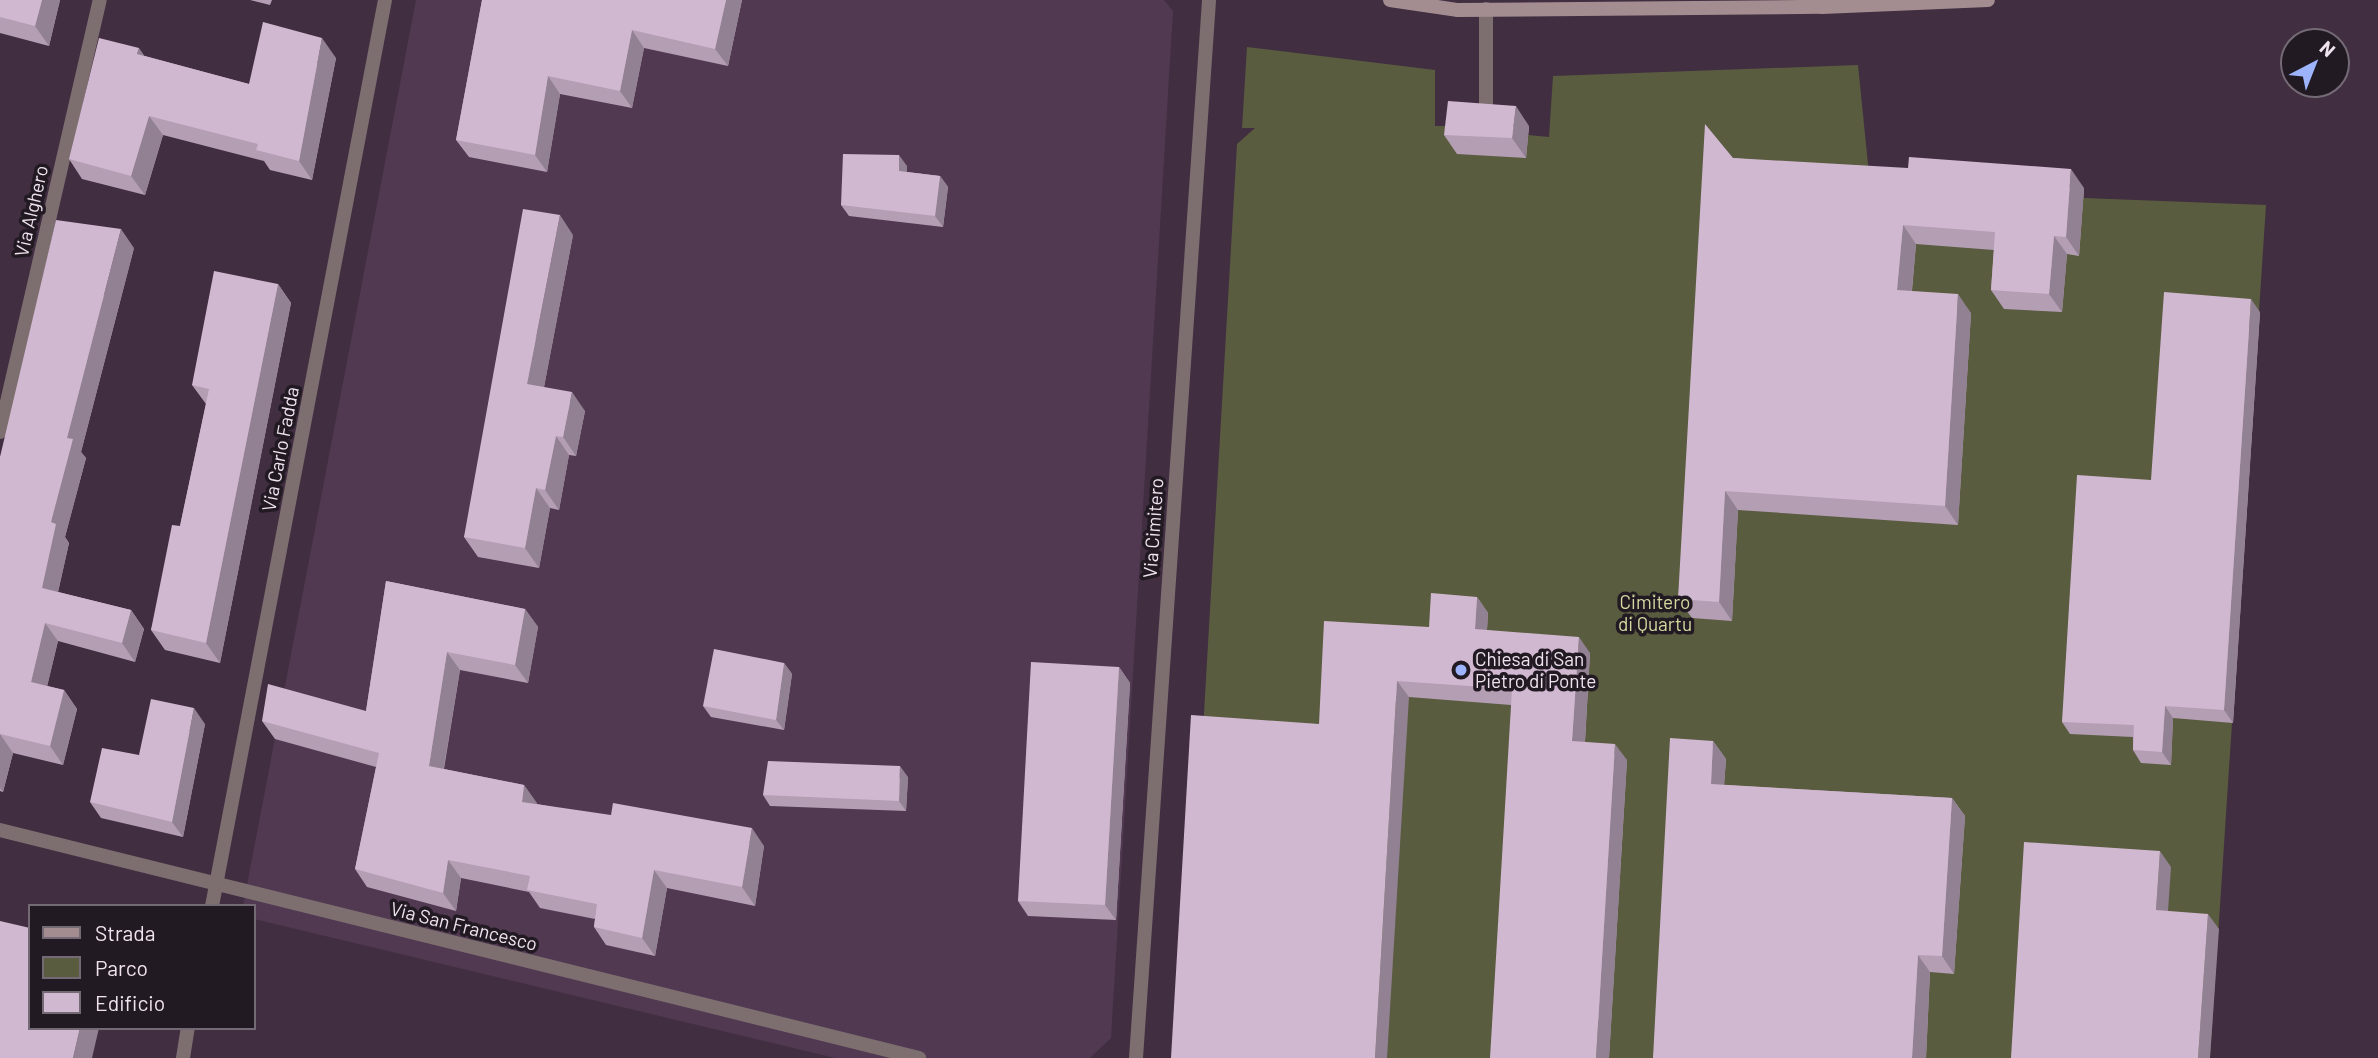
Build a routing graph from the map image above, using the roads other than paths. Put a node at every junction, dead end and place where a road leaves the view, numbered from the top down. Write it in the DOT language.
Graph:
graph roads {
  1 [pos="100,0"];
  2 [pos="385,0"];
  3 [pos="1209,0"];
  4 [pos="1390,0"];
  5 [pos="1988,0"];
  6 [pos="1486,9"];
  7 [pos="1486,114"];
  8 [pos="0,431"];
  9 [pos="0,830"];
  10 [pos="216,884"];
  11 [pos="212,904"];
  12 [pos="188,1030"];
  13 [pos="183,1058"];
  14 [pos="919,1058"];
  15 [pos="1136,1058"];
  1 -- 8 [label="street, Via Alghero"];
  2 -- 10 [label="street, Via Carlo Fadda"];
  3 -- 15 [label="street, Via Cimitero"];
  4 -- 6 [label="main road"];
  5 -- 6 [label="main road"];
  6 -- 7 [label="street"];
  9 -- 10 [label="street, Via San Francesco"];
  10 -- 11 [label="street, Via Carlo Fadda"];
  10 -- 14 [label="street, Via San Francesco"];
  12 -- 13 [label="street"];
}
